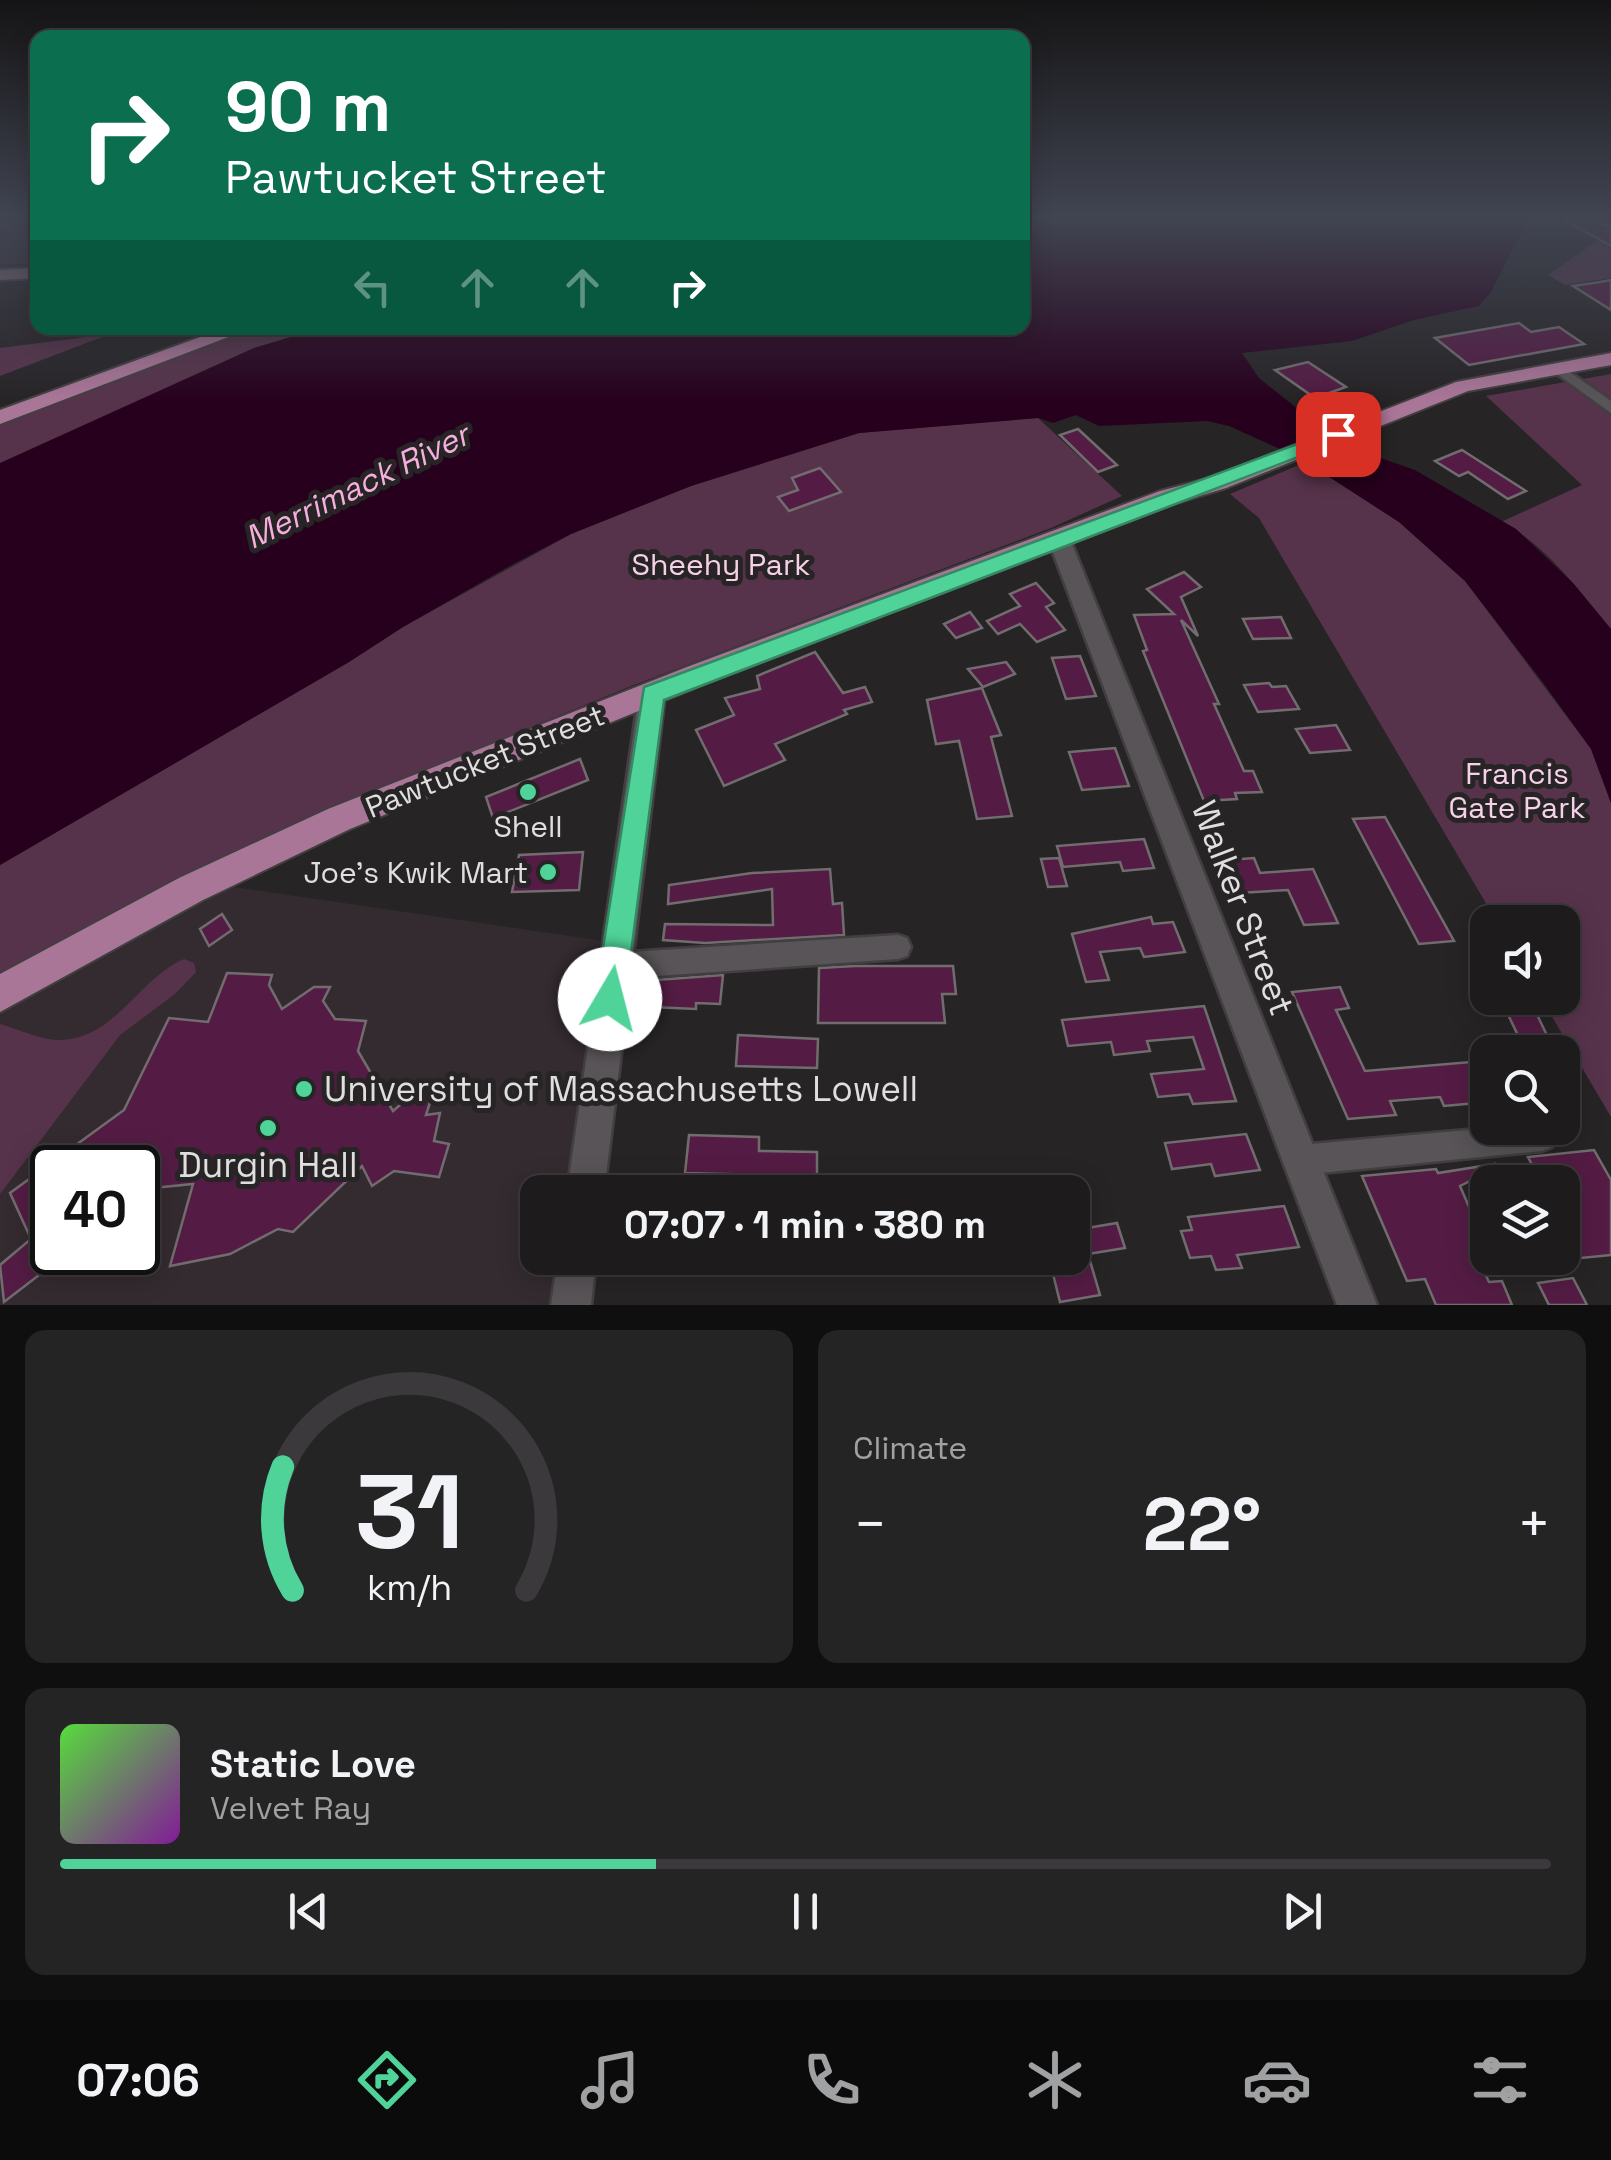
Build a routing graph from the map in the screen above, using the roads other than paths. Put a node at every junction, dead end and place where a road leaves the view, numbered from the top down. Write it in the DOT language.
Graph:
graph roads {
  1 [pos="178,335"];
  2 [pos="223,335"];
  3 [pos="1611,359"];
  4 [pos="1558,368"];
  5 [pos="0,399"];
  6 [pos="1611,408"];
  7 [pos="0,417"];
  8 [pos="1059,539"];
  9 [pos="652,694"];
  10 [pos="898,947"];
  11 [pos="614,966"];
  12 [pos="0,994"];
  13 [pos="1470,1144"];
  14 [pos="1300,1160"];
  15 [pos="587,1175"];
  16 [pos="575,1275"];
  17 [pos="571,1305"];
  18 [pos="1357,1305"];
  1 -- 5 [label="main road"];
  2 -- 7 [label="main road"];
  3 -- 4 [label="main road, Pawtucket Street"];
  4 -- 6 [label="street"];
  4 -- 8 [label="main road, Pawtucket Street"];
  8 -- 9 [label="main road, Pawtucket Street"];
  8 -- 14 [label="street, Walker Street"];
  9 -- 11 [label="street"];
  9 -- 12 [label="main road, Pawtucket Street"];
  10 -- 11 [label="street"];
  11 -- 15 [label="street"];
  13 -- 14 [label="street"];
  14 -- 18 [label="street, Walker Street"];
  16 -- 17 [label="street"];
}
